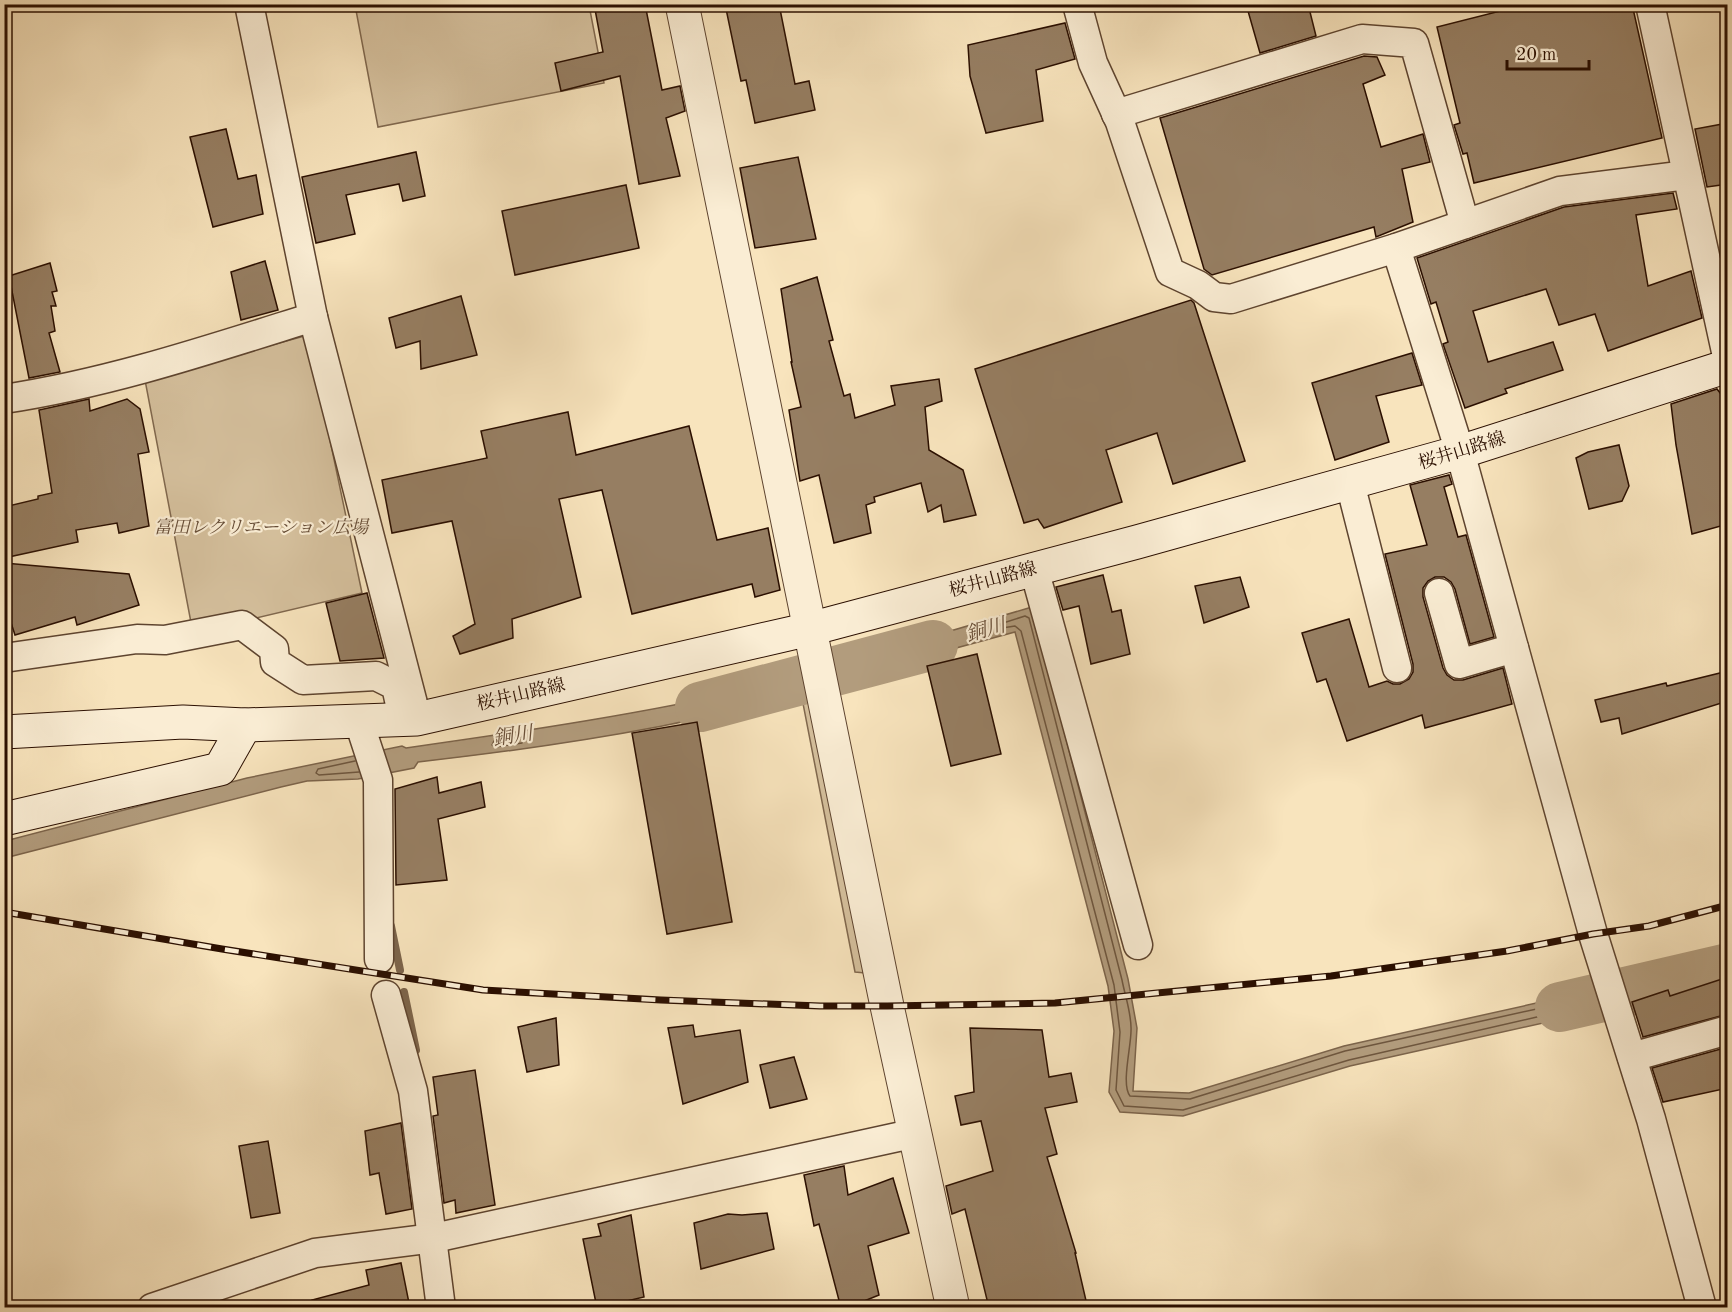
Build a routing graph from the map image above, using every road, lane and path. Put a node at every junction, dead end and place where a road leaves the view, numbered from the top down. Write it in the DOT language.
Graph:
graph roads {
  1 [pos="249,4"];
  2 [pos="682,4"];
  3 [pos="1077,4"];
  4 [pos="1650,4"];
  5 [pos="1116,114"];
  6 [pos="1687,175"];
  7 [pos="1465,224"];
  8 [pos="1396,248"];
  9 [pos="313,317"];
  10 [pos="1728,361"];
  11 [pos="1728,366"];
  12 [pos="4,399"];
  13 [pos="1460,452"];
  14 [pos="1350,483"];
  15 [pos="1034,570"];
  16 [pos="1439,593"];
  17 [pos="810,629"];
  18 [pos="1514,648"];
  19 [pos="4,658"];
  20 [pos="1398,668"];
  21 [pos="410,719"];
  22 [pos="359,722"];
  23 [pos="245,725"];
  24 [pos="4,732"];
  25 [pos="4,819"];
  26 [pos="1138,945"];
  27 [pos="379,959"];
  28 [pos="386,995"];
  29 [pos="1728,1030"];
  30 [pos="1632,1057"];
  31 [pos="916,1133"];
  32 [pos="434,1238"];
  33 [pos="152,1308"];
  34 [pos="441,1308"];
  35 [pos="953,1308"];
  36 [pos="1702,1308"];
  1 -- 9 [label="street"];
  2 -- 17 [label="main road"];
  3 -- 5 [label="street"];
  4 -- 6 [label="street"];
  5 -- 7 [label="street"];
  5 -- 8 [label="street"];
  6 -- 7 [label="street"];
  6 -- 10 [label="street"];
  7 -- 8 [label="street"];
  8 -- 13 [label="street"];
  9 -- 12 [label="street"];
  9 -- 21 [label="street"];
  11 -- 13 [label="main road, 桜井山路線"];
  13 -- 14 [label="main road, 桜井山路線"];
  13 -- 18 [label="street"];
  14 -- 15 [label="main road, 桜井山路線"];
  14 -- 20 [label="street"];
  15 -- 17 [label="main road, 桜井山路線"];
  15 -- 26 [label="street"];
  16 -- 18 [label="street"];
  17 -- 21 [label="main road, 桜井山路線"];
  17 -- 31 [label="main road"];
  18 -- 30 [label="street"];
  19 -- 21 [label="street"];
  21 -- 22 [label="main road, 桜井山路線"];
  22 -- 23 [label="main road, 桜井山路線"];
  22 -- 27 [label="street"];
  23 -- 24 [label="main road, 桜井山路線"];
  23 -- 25 [label="main road"];
  28 -- 32 [label="street"];
  29 -- 30 [label="street"];
  30 -- 36 [label="street"];
  31 -- 32 [label="street"];
  31 -- 35 [label="main road"];
  32 -- 33 [label="street"];
  32 -- 34 [label="street"];
}
